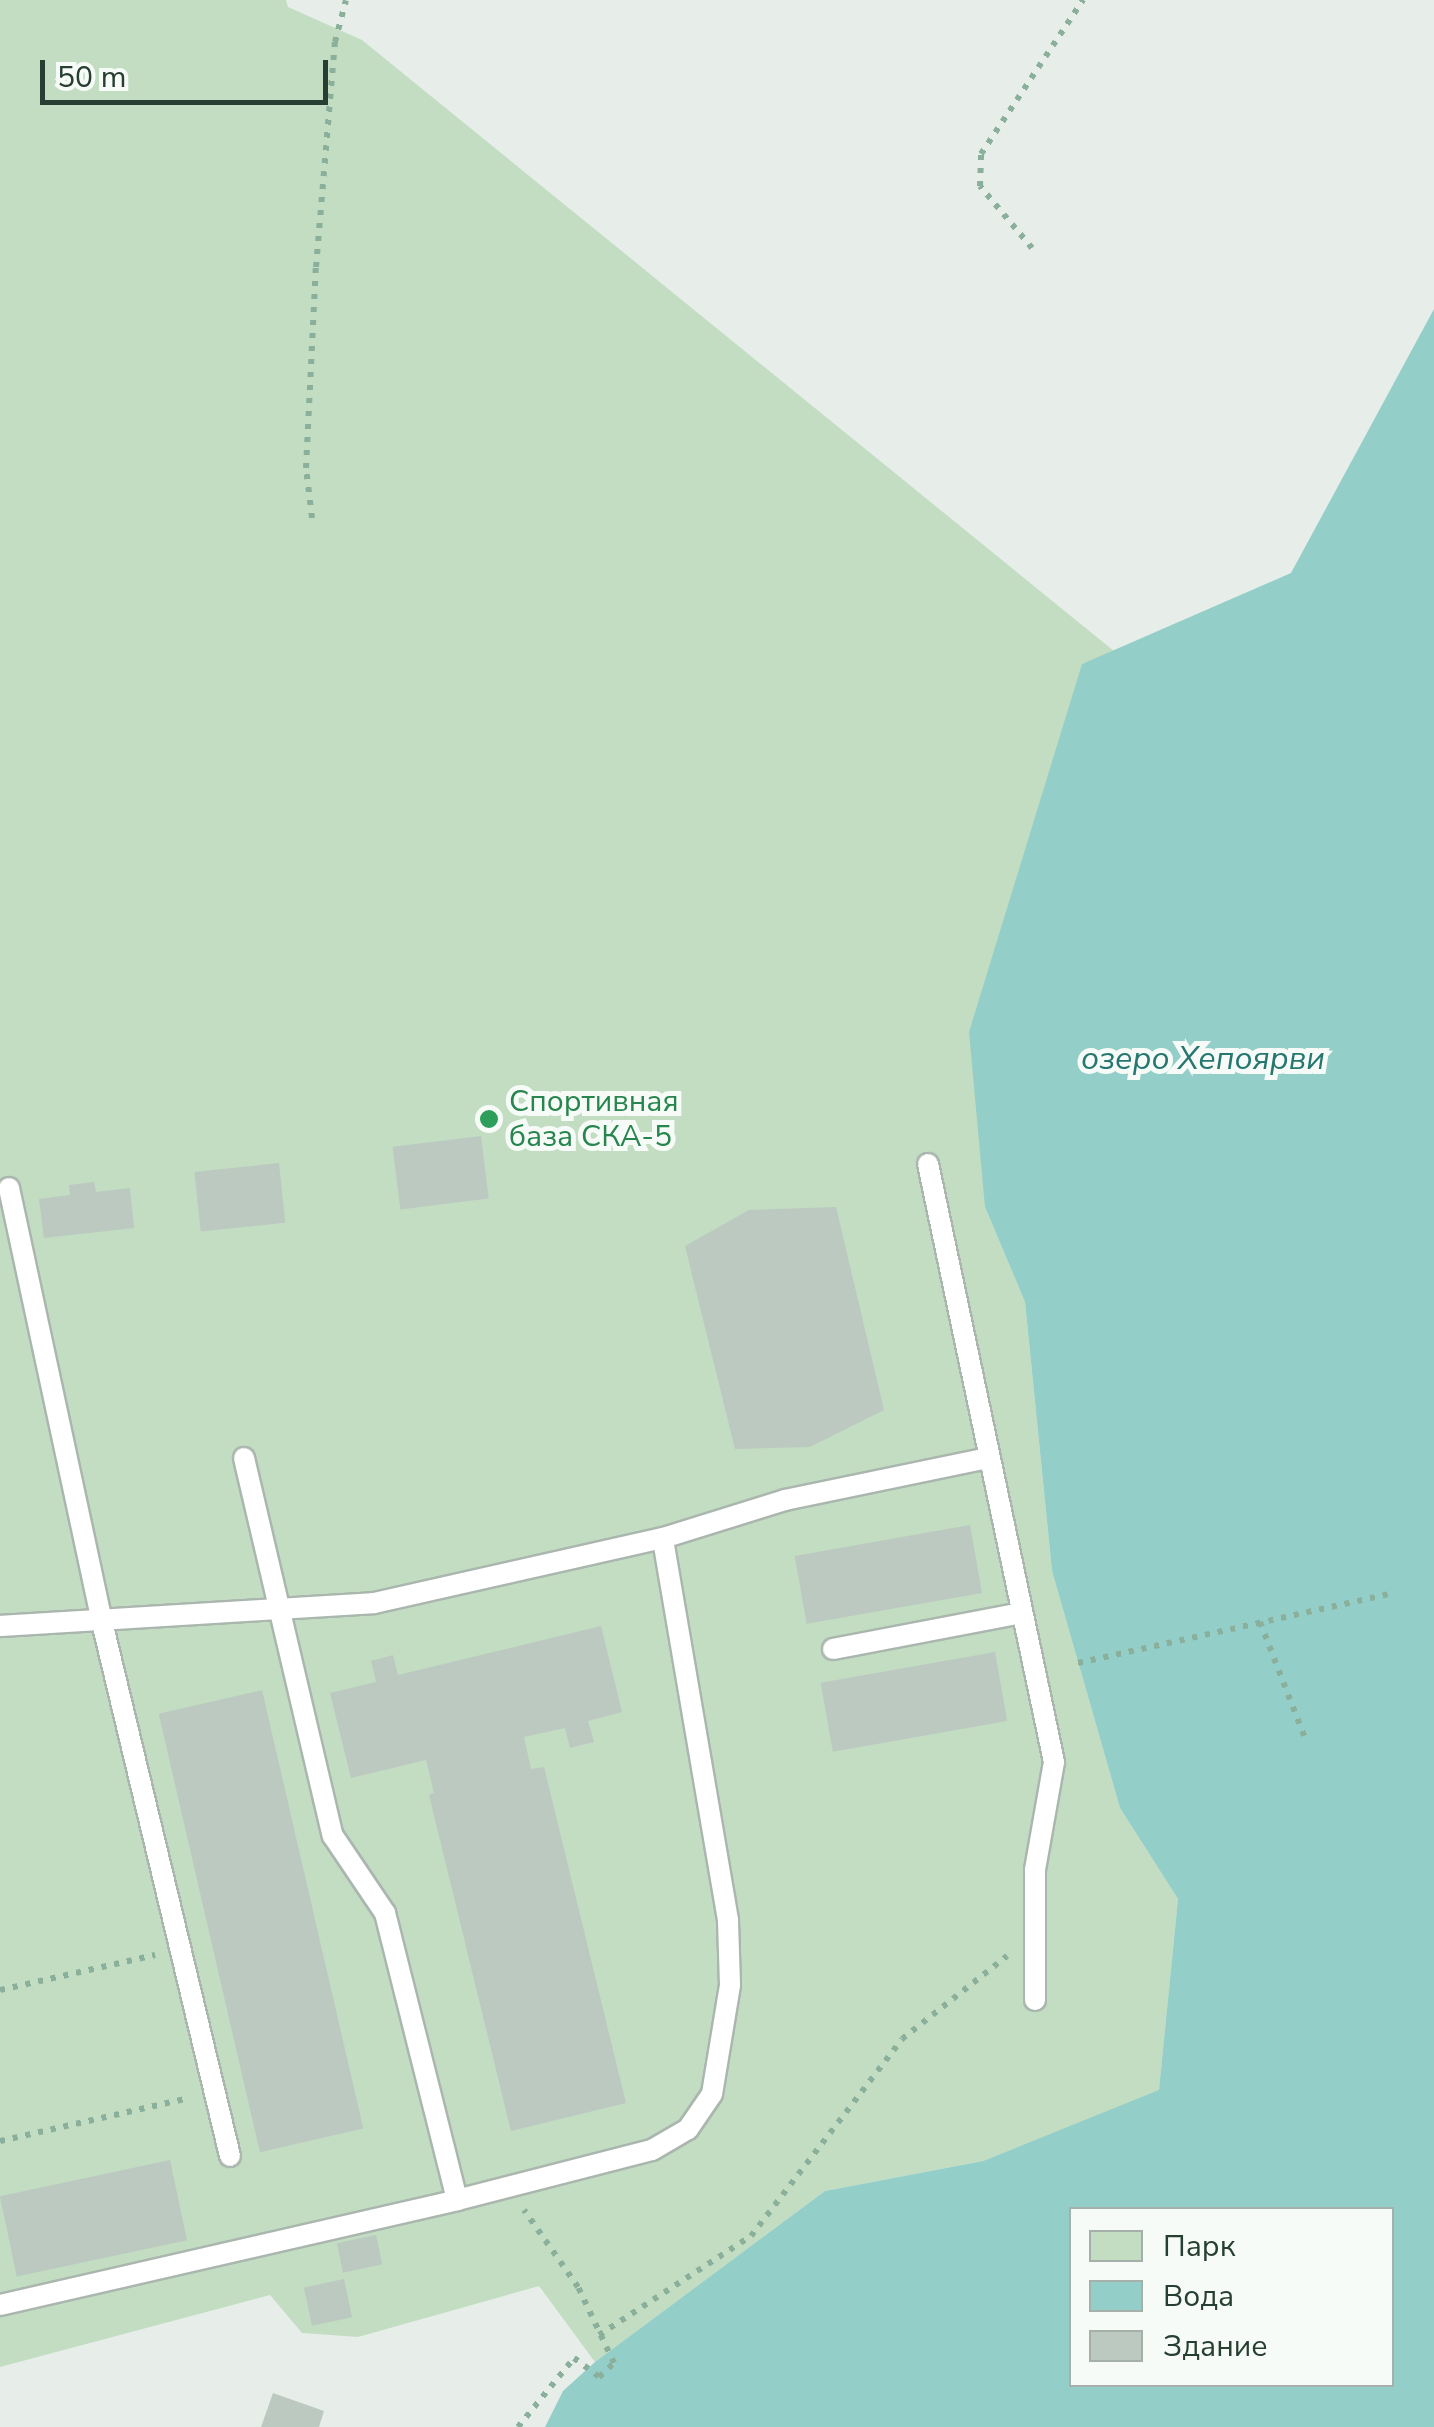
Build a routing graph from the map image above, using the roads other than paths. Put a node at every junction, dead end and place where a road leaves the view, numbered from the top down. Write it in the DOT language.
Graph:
graph roads {
  1 [pos="928,1164"];
  2 [pos="9,1188"];
  3 [pos="244,1458"];
  4 [pos="988,1458"];
  5 [pos="663,1538"];
  6 [pos="276,1610"];
  7 [pos="1022,1613"];
  8 [pos="102,1622"];
  9 [pos="0,1626"];
  10 [pos="833,1650"];
  11 [pos="1035,2000"];
  12 [pos="230,2156"];
  13 [pos="457,2200"];
  14 [pos="0,2305"];
  1 -- 4 [label="lane"];
  2 -- 8 [label="lane"];
  3 -- 6 [label="lane"];
  4 -- 5 [label="lane"];
  4 -- 7 [label="lane"];
  5 -- 6 [label="lane"];
  5 -- 13 [label="lane"];
  6 -- 8 [label="lane"];
  6 -- 13 [label="lane"];
  7 -- 10 [label="lane"];
  7 -- 11 [label="lane"];
  8 -- 9 [label="lane"];
  8 -- 12 [label="lane"];
  13 -- 14 [label="lane"];
}
